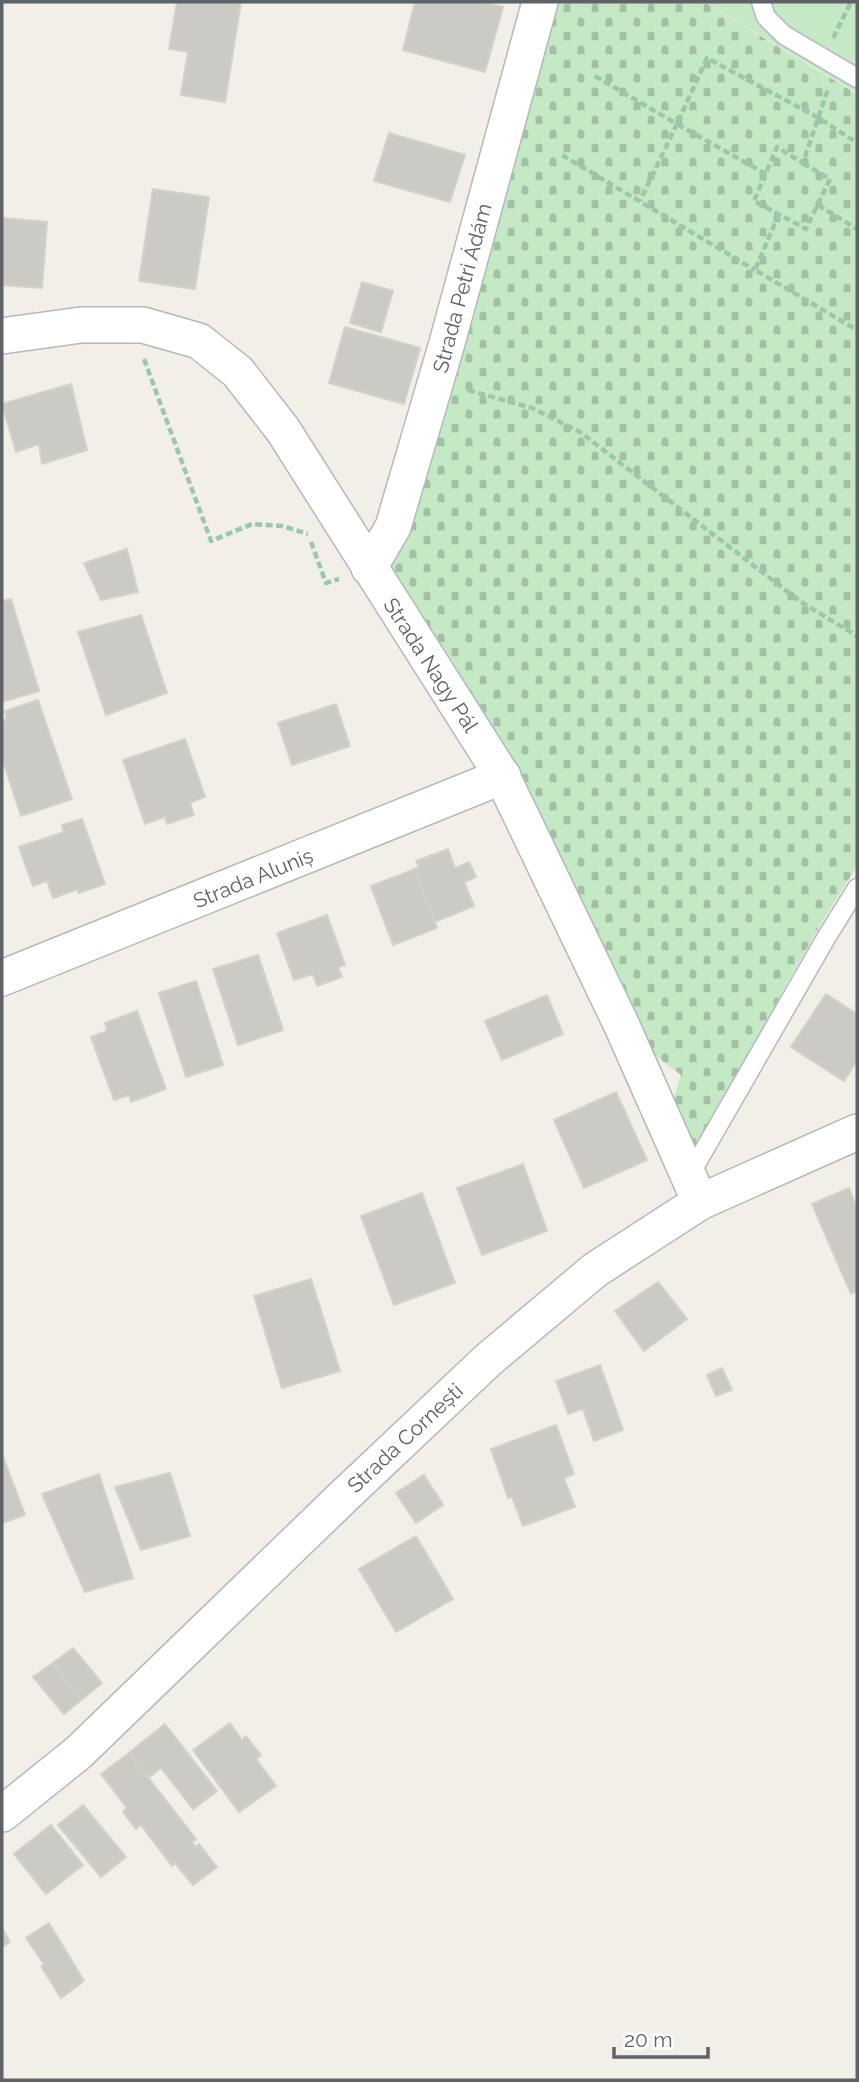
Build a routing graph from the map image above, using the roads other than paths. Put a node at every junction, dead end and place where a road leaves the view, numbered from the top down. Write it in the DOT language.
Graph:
graph roads {
  1 [pos="540,2"];
  2 [pos="761,2"];
  3 [pos="857,78"];
  4 [pos="2,336"];
  5 [pos="369,568"];
  6 [pos="503,776"];
  7 [pos="857,887"];
  8 [pos="2,978"];
  9 [pos="857,1132"];
  10 [pos="694,1190"];
  11 [pos="2,1814"];
  1 -- 5 [label="street, Strada Petri Ádám"];
  2 -- 3 [label="lane"];
  4 -- 5 [label="street, Strada Nagy Pál"];
  5 -- 6 [label="street, Strada Nagy Pál"];
  6 -- 8 [label="street, Strada Aluniș"];
  6 -- 10 [label="street, Strada Nagy Pál"];
  7 -- 10 [label="lane"];
  9 -- 10 [label="street, Strada Cornești"];
  10 -- 11 [label="street, Strada Cornești"];
}
